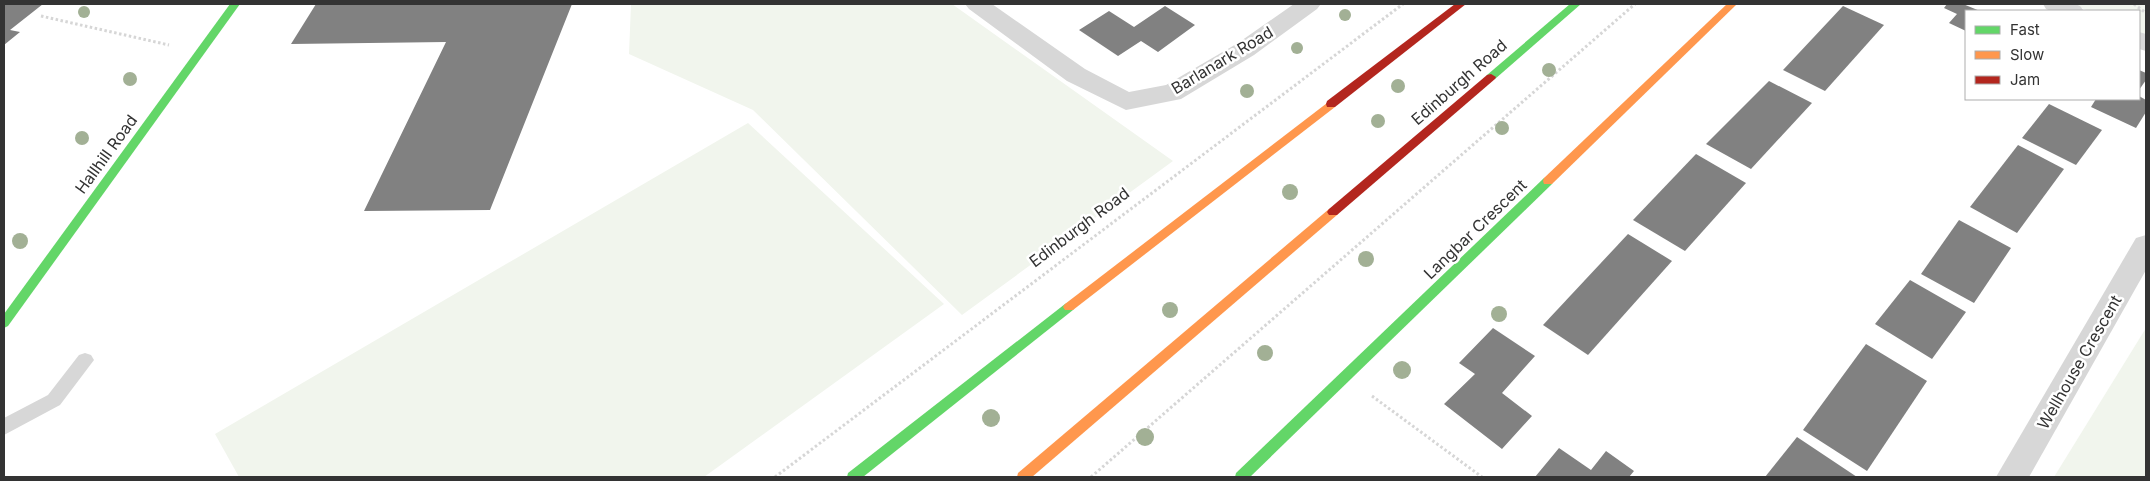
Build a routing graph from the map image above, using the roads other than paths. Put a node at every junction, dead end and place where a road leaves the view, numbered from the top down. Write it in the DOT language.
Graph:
graph roads {
  1 [pos="235,4"];
  2 [pos="977,4"];
  3 [pos="1309,4"];
  4 [pos="1461,4"];
  5 [pos="1576,4"];
  6 [pos="1732,4"];
  7 [pos="2054,4"];
  8 [pos="2069,10"];
  9 [pos="2146,246"];
  10 [pos="7,314"];
  11 [pos="85,360"];
  12 [pos="4,427"];
  13 [pos="854,477"];
  14 [pos="1023,477"];
  15 [pos="1241,477"];
  16 [pos="2012,477"];
  1 -- 10 [label="main road, Hallhill Road"];
  2 -- 3 [label="street, Barlanark Road"];
  4 -- 13 [label="main road"];
  5 -- 14 [label="main road, Edinburgh Road"];
  6 -- 15 [label="main road, Langbar Crescent"];
  7 -- 8 [label="street"];
  9 -- 16 [label="street, Wellhouse Crescent"];
  11 -- 12 [label="lane"];
}
